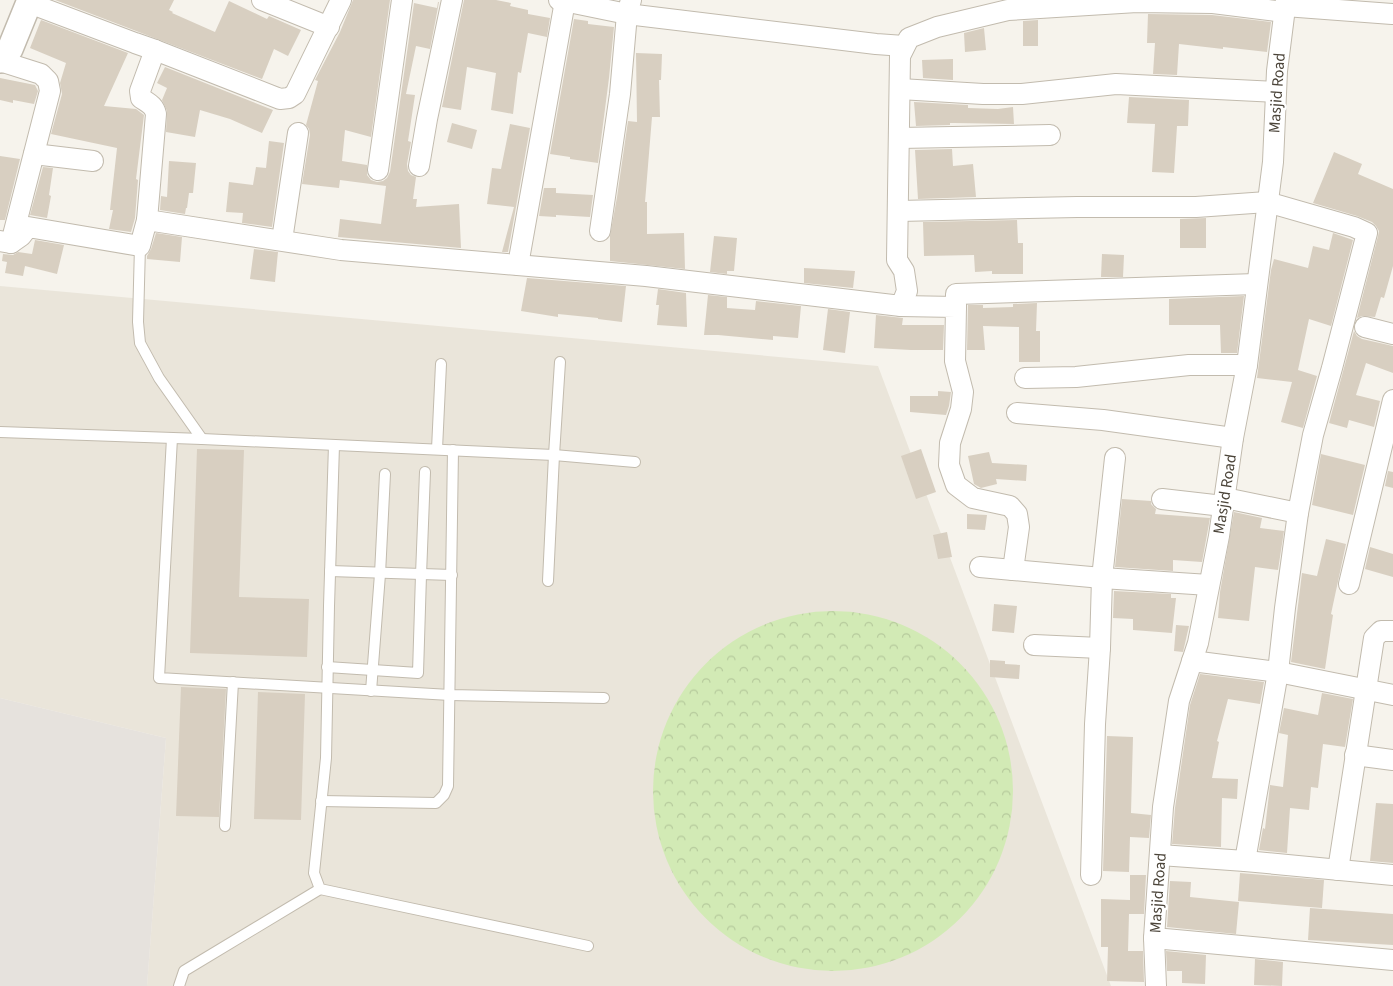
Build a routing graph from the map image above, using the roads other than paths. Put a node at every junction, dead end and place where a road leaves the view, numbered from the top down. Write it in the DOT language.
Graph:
graph roads {
  1 [pos="262,0"];
  2 [pos="341,0"];
  3 [pos="402,0"];
  4 [pos="452,0"];
  5 [pos="30,1"];
  6 [pos="562,1"];
  7 [pos="1285,6"];
  8 [pos="629,7"];
  9 [pos="1392,14"];
  10 [pos="329,27"];
  11 [pos="904,46"];
  12 [pos="155,50"];
  13 [pos="3,54"];
  14 [pos="900,89"];
  15 [pos="1276,92"];
  16 [pos="298,133"];
  17 [pos="1050,135"];
  18 [pos="900,138"];
  19 [pos="34,154"];
  20 [pos="92,162"];
  21 [pos="419,166"];
  22 [pos="378,170"];
  23 [pos="1268,202"];
  24 [pos="899,211"];
  25 [pos="147,220"];
  26 [pos="600,231"];
  27 [pos="282,240"];
  28 [pos="6,242"];
  29 [pos="140,246"];
  30 [pos="518,265"];
  31 [pos="1256,284"];
  32 [pos="901,306"];
  33 [pos="956,307"];
  34 [pos="1365,327"];
  35 [pos="1393,334"];
  36 [pos="560,362"];
  37 [pos="441,364"];
  38 [pos="1247,365"];
  39 [pos="1025,378"];
  40 [pos="1393,400"];
  41 [pos="1017,414"];
  42 [pos="0,432"];
  43 [pos="172,438"];
  44 [pos="1233,438"];
  45 [pos="202,439"];
  46 [pos="334,445"];
  47 [pos="437,449"];
  48 [pos="453,450"];
  49 [pos="554,455"];
  50 [pos="1115,458"];
  51 [pos="635,462"];
  52 [pos="425,472"];
  53 [pos="385,474"];
  54 [pos="1162,499"];
  55 [pos="1224,502"];
  56 [pos="1298,513"];
  57 [pos="980,567"];
  58 [pos="1013,570"];
  59 [pos="330,571"];
  60 [pos="380,574"];
  61 [pos="421,575"];
  62 [pos="452,575"];
  63 [pos="1102,578"];
  64 [pos="548,581"];
  65 [pos="1349,584"];
  66 [pos="1209,585"];
  67 [pos="1393,632"];
  68 [pos="1034,645"];
  69 [pos="1100,648"];
  70 [pos="1192,661"];
  71 [pos="328,667"];
  72 [pos="372,670"];
  73 [pos="1278,672"];
  74 [pos="232,682"];
  75 [pos="327,689"];
  76 [pos="371,690"];
  77 [pos="1365,690"];
  78 [pos="450,695"];
  79 [pos="1393,696"];
  80 [pos="604,698"];
  81 [pos="1355,755"];
  82 [pos="1393,760"];
  83 [pos="322,801"];
  84 [pos="225,826"];
  85 [pos="1160,855"];
  86 [pos="1245,861"];
  87 [pos="1338,870"];
  88 [pos="1091,875"];
  89 [pos="1393,875"];
  90 [pos="320,889"];
  91 [pos="1154,938"];
  92 [pos="588,946"];
  93 [pos="1393,960"];
  94 [pos="179,986"];
  95 [pos="1156,986"];
  1 -- 10 [label="street"];
  2 -- 10 [label="street"];
  3 -- 22 [label="street"];
  4 -- 21 [label="street"];
  5 -- 12 [label="street"];
  5 -- 13 [label="street"];
  6 -- 8 [label="street"];
  6 -- 30 [label="street"];
  7 -- 9 [label="street"];
  7 -- 11 [label="street"];
  7 -- 15 [label="street, Masjid Road"];
  8 -- 11 [label="street"];
  8 -- 26 [label="street"];
  10 -- 12 [label="street"];
  11 -- 14 [label="street"];
  12 -- 25 [label="street"];
  13 -- 19 [label="street"];
  14 -- 15 [label="street"];
  14 -- 18 [label="street"];
  15 -- 23 [label="street, Masjid Road"];
  16 -- 27 [label="street"];
  17 -- 18 [label="street"];
  18 -- 24 [label="street"];
  19 -- 20 [label="street"];
  19 -- 28 [label="street"];
  23 -- 24 [label="street"];
  23 -- 31 [label="street, Masjid Road"];
  23 -- 56 [label="street"];
  24 -- 32 [label="street"];
  25 -- 27 [label="street"];
  25 -- 29 [label="street"];
  27 -- 30 [label="street"];
  28 -- 29 [label="street"];
  29 -- 45 [label="lane"];
  30 -- 32 [label="street"];
  31 -- 33 [label="street"];
  31 -- 38 [label="street, Masjid Road"];
  32 -- 33 [label="street"];
  33 -- 58 [label="street"];
  34 -- 35 [label="street"];
  36 -- 49 [label="lane"];
  37 -- 47 [label="lane"];
  38 -- 39 [label="street"];
  38 -- 44 [label="street, Masjid Road"];
  40 -- 65 [label="street"];
  41 -- 44 [label="street"];
  42 -- 43 [label="lane"];
  43 -- 45 [label="lane"];
  43 -- 74 [label="lane"];
  44 -- 55 [label="street, Masjid Road"];
  45 -- 46 [label="lane"];
  46 -- 47 [label="lane"];
  46 -- 59 [label="lane"];
  47 -- 48 [label="lane"];
  48 -- 49 [label="lane"];
  48 -- 62 [label="lane"];
  49 -- 51 [label="lane"];
  49 -- 64 [label="lane"];
  50 -- 63 [label="street"];
  52 -- 61 [label="lane"];
  53 -- 60 [label="lane"];
  54 -- 55 [label="street"];
  55 -- 56 [label="street"];
  55 -- 66 [label="street, Masjid Road"];
  56 -- 73 [label="street"];
  57 -- 58 [label="street"];
  58 -- 63 [label="street"];
  59 -- 60 [label="lane"];
  59 -- 71 [label="lane"];
  60 -- 61 [label="lane"];
  60 -- 72 [label="lane"];
  61 -- 62 [label="lane"];
  61 -- 72 [label="lane"];
  62 -- 78 [label="lane"];
  63 -- 66 [label="street"];
  63 -- 69 [label="street"];
  66 -- 70 [label="street, Masjid Road"];
  67 -- 77 [label="street"];
  68 -- 69 [label="street"];
  69 -- 88 [label="street"];
  70 -- 73 [label="street"];
  70 -- 85 [label="street, Masjid Road"];
  71 -- 72 [label="lane"];
  71 -- 75 [label="lane"];
  72 -- 76 [label="lane"];
  73 -- 77 [label="street"];
  73 -- 86 [label="street"];
  74 -- 75 [label="lane"];
  74 -- 84 [label="lane"];
  75 -- 76 [label="lane"];
  75 -- 83 [label="lane"];
  76 -- 78 [label="lane"];
  77 -- 79 [label="street"];
  77 -- 81 [label="street"];
  78 -- 80 [label="lane"];
  78 -- 83 [label="lane"];
  81 -- 82 [label="street"];
  81 -- 87 [label="street"];
  83 -- 90 [label="lane"];
  85 -- 86 [label="street"];
  85 -- 91 [label="street, Masjid Road"];
  86 -- 87 [label="street"];
  87 -- 89 [label="street"];
  90 -- 92 [label="lane"];
  90 -- 94 [label="lane"];
  91 -- 93 [label="street"];
  91 -- 95 [label="street, Masjid Road"];
}
